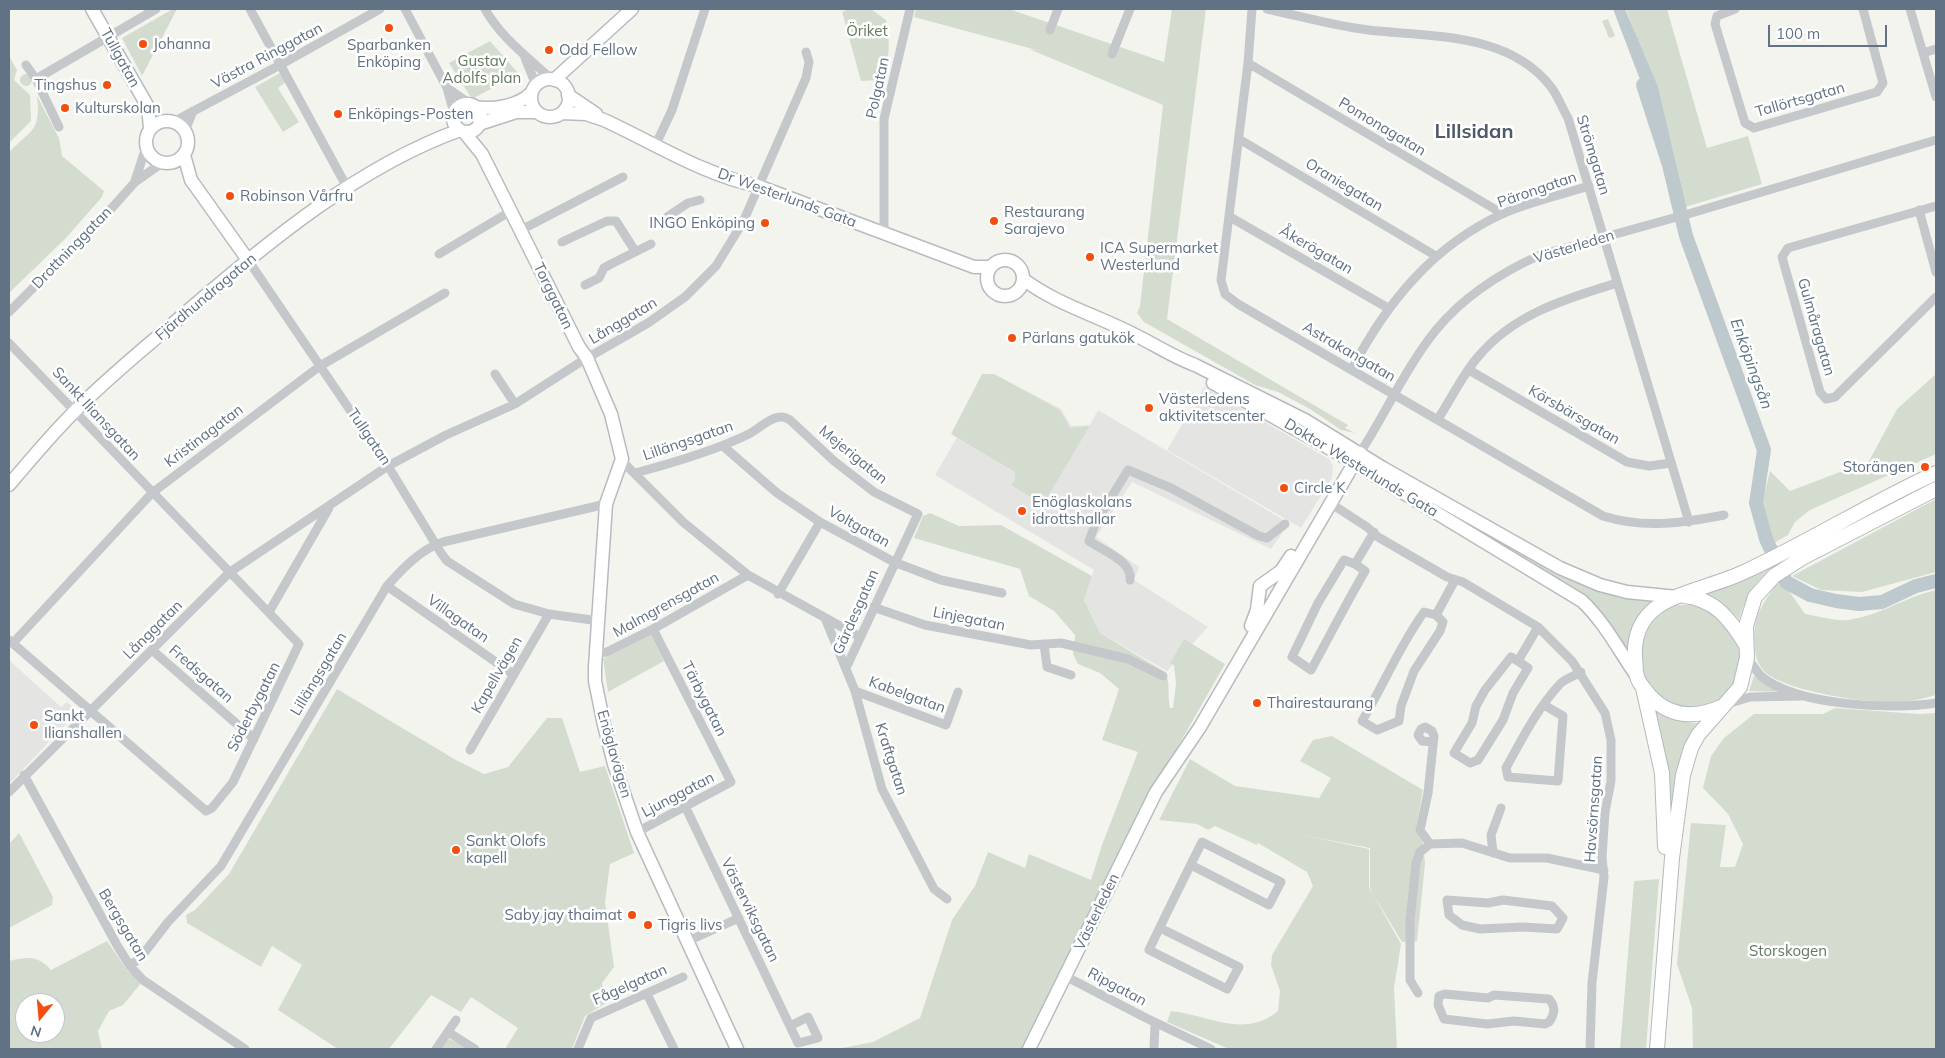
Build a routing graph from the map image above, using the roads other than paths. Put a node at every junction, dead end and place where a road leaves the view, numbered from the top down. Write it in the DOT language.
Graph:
graph roads {
  1 [pos="92,9"];
  2 [pos="156,9"];
  3 [pos="250,9"];
  4 [pos="380,9"];
  5 [pos="405,9"];
  6 [pos="485,9"];
  7 [pos="632,9"];
  8 [pos="705,9"];
  9 [pos="910,9"];
  10 [pos="1058,9"];
  11 [pos="1130,9"];
  12 [pos="1252,9"];
  13 [pos="1267,9"];
  14 [pos="1736,9"];
  15 [pos="1863,9"];
  16 [pos="1910,9"];
  17 [pos="1050,30"];
  18 [pos="108,37"];
  19 [pos="1936,49"];
  20 [pos="806,52"];
  21 [pos="523,53"];
  22 [pos="1923,53"];
  23 [pos="1112,54"];
  24 [pos="1248,63"];
  25 [pos="26,64"];
  26 [pos="280,65"];
  27 [pos="36,79"];
  28 [pos="560,86"];
  29 [pos="447,88"];
  30 [pos="533,90"];
  31 [pos="1936,97"];
  32 [pos="473,106"];
  33 [pos="148,107"];
  34 [pos="193,111"];
  35 [pos="536,112"];
  36 [pos="562,113"];
  37 [pos="453,115"];
  38 [pos="604,120"];
  39 [pos="169,121"];
  40 [pos="478,126"];
  41 [pos="59,127"];
  42 [pos="150,128"];
  43 [pos="185,131"];
  44 [pos="462,131"];
  45 [pos="1238,139"];
  46 [pos="430,140"];
  47 [pos="1936,140"];
  48 [pos="656,144"];
  49 [pos="146,148"];
  50 [pos="482,154"];
  51 [pos="184,155"];
  52 [pos="166,163"];
  53 [pos="623,178"];
  54 [pos="191,180"];
  55 [pos="343,180"];
  56 [pos="135,182"];
  57 [pos="758,186"];
  58 [pos="1589,186"];
  59 [pos="700,200"];
  60 [pos="1936,206"];
  61 [pos="1919,210"];
  62 [pos="511,211"];
  63 [pos="1503,214"];
  64 [pos="1230,217"];
  65 [pos="664,219"];
  66 [pos="521,230"];
  67 [pos="884,233"];
  68 [pos="1603,237"];
  69 [pos="562,242"];
  70 [pos="651,244"];
  71 [pos="635,251"];
  72 [pos="439,254"];
  73 [pos="1436,256"];
  74 [pos="248,260"];
  75 [pos="1936,272"];
  76 [pos="989,273"];
  77 [pos="1617,282"];
  78 [pos="1021,284"];
  79 [pos="585,285"];
  80 [pos="445,292"];
  81 [pos="1936,297"];
  82 [pos="1388,308"];
  83 [pos="9,312"];
  84 [pos="9,342"];
  85 [pos="587,358"];
  86 [pos="1178,359"];
  87 [pos="320,366"];
  88 [pos="1352,369"];
  89 [pos="1469,370"];
  90 [pos="495,374"];
  91 [pos="1396,395"];
  92 [pos="515,404"];
  93 [pos="74,412"];
  94 [pos="774,418"];
  95 [pos="1438,420"];
  96 [pos="723,446"];
  97 [pos="1357,458"];
  98 [pos="622,461"];
  99 [pos="1670,463"];
  100 [pos="388,466"];
  101 [pos="635,473"];
  102 [pos="1936,474"];
  103 [pos="9,485"];
  104 [pos="1936,489"];
  105 [pos="152,493"];
  106 [pos="1330,503"];
  107 [pos="606,504"];
  108 [pos="331,505"];
  109 [pos="918,514"];
  110 [pos="1724,515"];
  111 [pos="820,522"];
  112 [pos="1689,522"];
  113 [pos="1286,524"];
  114 [pos="1374,532"];
  115 [pos="1309,538"];
  116 [pos="435,544"];
  117 [pos="894,562"];
  118 [pos="1355,564"];
  119 [pos="230,572"];
  120 [pos="748,575"];
  121 [pos="1130,580"];
  122 [pos="1455,580"];
  123 [pos="387,586"];
  124 [pos="1002,593"];
  125 [pos="778,594"];
  126 [pos="1679,596"];
  127 [pos="1259,599"];
  128 [pos="1273,602"];
  129 [pos="873,608"];
  130 [pos="269,612"];
  131 [pos="549,614"];
  132 [pos="1436,615"];
  133 [pos="825,618"];
  134 [pos="599,621"];
  135 [pos="1538,627"];
  136 [pos="653,629"];
  137 [pos="860,637"];
  138 [pos="11,642"];
  139 [pos="1044,644"];
  140 [pos="152,650"];
  141 [pos="1747,652"];
  142 [pos="596,654"];
  143 [pos="1518,661"];
  144 [pos="846,668"];
  145 [pos="1581,672"];
  146 [pos="513,674"];
  147 [pos="1071,675"];
  148 [pos="1163,676"];
  149 [pos="1640,681"];
  150 [pos="856,691"];
  151 [pos="958,692"];
  152 [pos="1809,696"];
  153 [pos="1936,703"];
  154 [pos="1544,705"];
  155 [pos="1726,705"];
  156 [pos="90,711"];
  157 [pos="254,739"];
  158 [pos="1432,742"];
  159 [pos="1187,744"];
  160 [pos="470,750"];
  161 [pos="24,776"];
  162 [pos="731,782"];
  163 [pos="9,792"];
  164 [pos="685,806"];
  165 [pos="1501,808"];
  166 [pos="637,832"];
  167 [pos="1430,844"];
  168 [pos="1493,853"];
  169 [pos="1191,865"];
  170 [pos="1604,870"];
  171 [pos="948,899"];
  172 [pos="739,918"];
  173 [pos="1564,918"];
  174 [pos="1160,928"];
  175 [pos="688,941"];
  176 [pos="130,966"];
  177 [pos="683,976"];
  178 [pos="1069,978"];
  179 [pos="1418,993"];
  180 [pos="647,994"];
  181 [pos="1554,1013"];
  182 [pos="456,1020"];
  183 [pos="1155,1023"];
  184 [pos="790,1026"];
  185 [pos="448,1032"];
  186 [pos="244,1049"];
  187 [pos="436,1049"];
  188 [pos="475,1049"];
  189 [pos="578,1049"];
  190 [pos="674,1049"];
  191 [pos="737,1049"];
  192 [pos="1029,1049"];
  193 [pos="1038,1049"];
  194 [pos="1154,1049"];
  195 [pos="1211,1049"];
  196 [pos="1590,1049"];
  197 [pos="1650,1049"];
  198 [pos="1657,1049"];
  1 -- 18 [label="street, Tullgatan"];
  2 -- 18 [label="street"];
  3 -- 26 [label="street"];
  4 -- 26 [label="street, Västra Ringgatan"];
  5 -- 29 [label="street"];
  6 -- 21 [label="street"];
  7 -- 28 [label="street"];
  8 -- 48 [label="street"];
  9 -- 67 [label="street, Polgatan"];
  10 -- 17 [label="street"];
  11 -- 23 [label="street"];
  12 -- 24 [label="street, Astrakangatan"];
  13 -- 58 [label="street, Strömgatan"];
  14 -- 15 [label="street, Tallörtsgatan"];
  16 -- 22 [label="street"];
  18 -- 27 [label="street"];
  18 -- 33 [label="street, Tullgatan"];
  19 -- 22 [label="street"];
  20 -- 57 [label="street, Långgatan"];
  21 -- 28 [label="street"];
  21 -- 30 [label="street"];
  22 -- 31 [label="street"];
  24 -- 45 [label="street, Astrakangatan"];
  24 -- 63 [label="street, Pomonagatan"];
  25 -- 27 [label="street"];
  26 -- 34 [label="street, Västra Ringgatan"];
  26 -- 55 [label="street"];
  27 -- 41 [label="street"];
  28 -- 30 [label="street"];
  28 -- 36 [label="street"];
  28 -- 38 [label="street, Dr Westerlunds Gata"];
  29 -- 32 [label="street"];
  29 -- 37 [label="street"];
  30 -- 32 [label="street"];
  30 -- 35 [label="street"];
  32 -- 37 [label="street"];
  32 -- 40 [label="street"];
  33 -- 39 [label="street, Tullgatan"];
  33 -- 42 [label="street, Tullgatan"];
  34 -- 39 [label="street, Västra Ringgatan"];
  34 -- 43 [label="street"];
  35 -- 36 [label="street, Dr Westerlunds Gata"];
  35 -- 40 [label="street"];
  36 -- 38 [label="street, Dr Westerlunds Gata"];
  37 -- 44 [label="street"];
  37 -- 46 [label="street, Fjärdhundragatan"];
  38 -- 48 [label="street, Dr Westerlunds Gata"];
  39 -- 42 [label="street"];
  39 -- 43 [label="street"];
  40 -- 44 [label="street"];
  40 -- 50 [label="street, Torggatan"];
  42 -- 49 [label="street, Drottninggatan"];
  43 -- 51 [label="street"];
  44 -- 46 [label="street, Fjärdhundragatan"];
  44 -- 50 [label="street, Torggatan"];
  45 -- 64 [label="street, Astrakangatan"];
  45 -- 73 [label="street, Oraniegatan"];
  46 -- 74 [label="street, Fjärdhundragatan"];
  47 -- 68 [label="street, Västerleden"];
  48 -- 57 [label="street, Dr Westerlunds Gata"];
  49 -- 52 [label="street"];
  49 -- 56 [label="street, Drottninggatan"];
  50 -- 62 [label="street, Torggatan"];
  51 -- 52 [label="street, Drottninggatan"];
  51 -- 54 [label="street, Tullgatan"];
  52 -- 54 [label="street, Tullgatan"];
  52 -- 56 [label="street, Drottninggatan"];
  53 -- 66 [label="street"];
  54 -- 74 [label="street, Tullgatan"];
  56 -- 83 [label="street, Drottninggatan"];
  57 -- 67 [label="street, Dr Westerlunds Gata"];
  57 -- 85 [label="street, Långgatan"];
  58 -- 63 [label="street, Pärongatan"];
  58 -- 68 [label="street, Strömgatan"];
  59 -- 65 [label="street"];
  60 -- 61 [label="street, Gulmåragatan"];
  61 -- 75 [label="street"];
  61 -- 81 [label="street, Gulmåragatan"];
  62 -- 66 [label="street, Torggatan"];
  62 -- 72 [label="street"];
  63 -- 73 [label="street, Pärongatan"];
  64 -- 82 [label="street, Åkerögatan"];
  64 -- 88 [label="street, Astrakangatan"];
  66 -- 85 [label="street, Torggatan"];
  67 -- 76 [label="street, Dr Westerlunds Gata"];
  68 -- 77 [label="street, Strömgatan"];
  68 -- 91 [label="street, Västerleden"];
  69 -- 71 [label="street"];
  70 -- 71 [label="street"];
  71 -- 79 [label="street"];
  73 -- 82 [label="street, Pärongatan"];
  74 -- 87 [label="street, Tullgatan"];
  74 -- 93 [label="street, Fjärdhundragatan"];
  76 -- 78 [label="street, Dr Westerlunds Gata"];
  76 -- 78 [label="street"];
  77 -- 89 [label="street"];
  77 -- 99 [label="street, Strömgatan"];
  78 -- 86 [label="street, Dr Westerlunds Gata"];
  80 -- 87 [label="street, Kristinagatan"];
  82 -- 88 [label="street, Pärongatan"];
  84 -- 93 [label="street, Sankt Iliansgatan"];
  85 -- 92 [label="street, Långgatan"];
  85 -- 98 [label="street, Torggatan"];
  86 -- 97 [label="street, Doktor Westerlunds Gata"];
  87 -- 100 [label="street, Tullgatan"];
  87 -- 105 [label="street, Kristinagatan"];
  88 -- 91 [label="street, Astrakangatan"];
  89 -- 95 [label="street"];
  89 -- 99 [label="street, Körsbärsgatan"];
  90 -- 92 [label="street"];
  91 -- 95 [label="street, Astrakangatan"];
  91 -- 97 [label="street, Västerleden"];
  92 -- 100 [label="street, Långgatan"];
  93 -- 103 [label="street, Fjärdhundragatan"];
  93 -- 105 [label="street, Sankt Iliansgatan"];
  94 -- 96 [label="street, Lillängsgatan"];
  94 -- 109 [label="street, Mejerigatan"];
  95 -- 112 [label="street, Astrakangatan"];
  96 -- 101 [label="street, Lillängsgatan"];
  96 -- 111 [label="street, Voltgatan"];
  97 -- 106 [label="street, Västerleden"];
  97 -- 126 [label="street, Doktor Westerlunds Gata"];
  97 -- 149 [label="street, Doktor Westerlunds Gata"];
  98 -- 101 [label="street"];
  98 -- 107 [label="street, Enöglavägen"];
  99 -- 112 [label="street, Strömgatan"];
  100 -- 108 [label="street, Långgatan"];
  100 -- 116 [label="street, Tullgatan"];
  101 -- 120 [label="street"];
  102 -- 126 [label="main road"];
  104 -- 141 [label="main road"];
  105 -- 119 [label="street, Sankt Iliansgatan"];
  105 -- 138 [label="street, Kristinagatan"];
  106 -- 114 [label="street, Havsörnsgatan"];
  106 -- 115 [label="street, Västerleden"];
  107 -- 116 [label="street, Lillängsgatan"];
  107 -- 134 [label="street, Enöglavägen"];
  108 -- 119 [label="street, Långgatan"];
  108 -- 130 [label="street, Långgatan"];
  109 -- 117 [label="street, Gärdesgatan"];
  110 -- 112 [label="street, Astrakangatan"];
  111 -- 117 [label="street, Voltgatan"];
  111 -- 125 [label="street"];
  113 -- 121 [label="street"];
  114 -- 118 [label="street"];
  114 -- 122 [label="street, Havsörnsgatan"];
  115 -- 127 [label="street, Västerleden"];
  115 -- 128 [label="street, Västerleden"];
  116 -- 123 [label="street, Lillängsgatan"];
  116 -- 131 [label="street, Tullgatan"];
  117 -- 124 [label="street, Voltgatan"];
  117 -- 129 [label="street, Gärdesgatan"];
  118 -- 118 [label="street"];
  119 -- 130 [label="street, Sankt Iliansgatan"];
  119 -- 140 [label="street, Långgatan"];
  120 -- 125 [label="street"];
  120 -- 136 [label="street, Malmgrensgatan"];
  122 -- 132 [label="street"];
  122 -- 135 [label="street, Havsörnsgatan"];
  123 -- 146 [label="street, Villagatan"];
  123 -- 176 [label="street, Lillängsgatan"];
  125 -- 133 [label="street"];
  126 -- 141 [label="main road"];
  126 -- 149 [label="main road"];
  127 -- 128 [label="street"];
  127 -- 159 [label="street, Västerleden"];
  128 -- 159 [label="street, Västerleden"];
  129 -- 137 [label="street, Gärdesgatan"];
  129 -- 139 [label="street, Linjegatan"];
  130 -- 157 [label="street, Söderbygatan"];
  131 -- 134 [label="street, Tullgatan"];
  131 -- 146 [label="street, Kapellvägen"];
  132 -- 132 [label="street"];
  133 -- 137 [label="street"];
  133 -- 144 [label="street, Kraftgatan"];
  134 -- 142 [label="street, Enöglavägen"];
  135 -- 143 [label="street"];
  135 -- 145 [label="street, Havsörnsgatan"];
  136 -- 142 [label="street, Malmgrensgatan"];
  136 -- 162 [label="street, Tärbygatan"];
  137 -- 144 [label="street, Gärdesgatan"];
  138 -- 156 [label="street"];
  139 -- 147 [label="street"];
  139 -- 148 [label="street, Linjegatan"];
  140 -- 156 [label="street, Långgatan"];
  140 -- 157 [label="street, Fredsgatan"];
  141 -- 152 [label="street"];
  141 -- 155 [label="main road"];
  142 -- 166 [label="street, Enöglavägen"];
  143 -- 143 [label="street"];
  144 -- 150 [label="street, Kraftgatan"];
  145 -- 154 [label="street"];
  145 -- 170 [label="street, Havsörnsgatan"];
  146 -- 160 [label="street, Kapellvägen"];
  149 -- 155 [label="main road"];
  149 -- 197 [label="main road"];
  150 -- 151 [label="street, Kabelgatan"];
  150 -- 171 [label="street, Kraftgatan"];
  152 -- 153 [label="street"];
  152 -- 155 [label="street"];
  154 -- 154 [label="street"];
  155 -- 198 [label="main road"];
  156 -- 157 [label="street, Söderbygatan"];
  156 -- 161 [label="street, Långgatan"];
  158 -- 167 [label="street"];
  159 -- 178 [label="street, Västerleden"];
  161 -- 163 [label="street, Långgatan"];
  161 -- 176 [label="street, Bergsgatan"];
  162 -- 164 [label="street, Ljunggatan"];
  164 -- 166 [label="street, Ljunggatan"];
  164 -- 172 [label="street, Västerviksgatan"];
  165 -- 168 [label="street"];
  166 -- 175 [label="street, Enöglavägen"];
  167 -- 168 [label="street"];
  167 -- 179 [label="street"];
  168 -- 170 [label="street"];
  169 -- 169 [label="street"];
  169 -- 174 [label="street"];
  170 -- 196 [label="street, Havsörnsgatan"];
  172 -- 175 [label="street"];
  172 -- 184 [label="street, Västerviksgatan"];
  173 -- 173 [label="street"];
  174 -- 174 [label="street"];
  175 -- 191 [label="street, Enöglavägen"];
  176 -- 186 [label="street, Bergsgatan"];
  177 -- 180 [label="street, Fågelgatan"];
  178 -- 183 [label="street, Ripgatan"];
  178 -- 192 [label="street, Västerleden"];
  178 -- 193 [label="street, Västerleden"];
  180 -- 189 [label="street, Fågelgatan"];
  180 -- 190 [label="street"];
  181 -- 181 [label="street"];
  182 -- 185 [label="street"];
  183 -- 194 [label="street, Ripgatan"];
  183 -- 195 [label="street, Ripgatan"];
  185 -- 187 [label="street"];
  185 -- 188 [label="street"];
}
